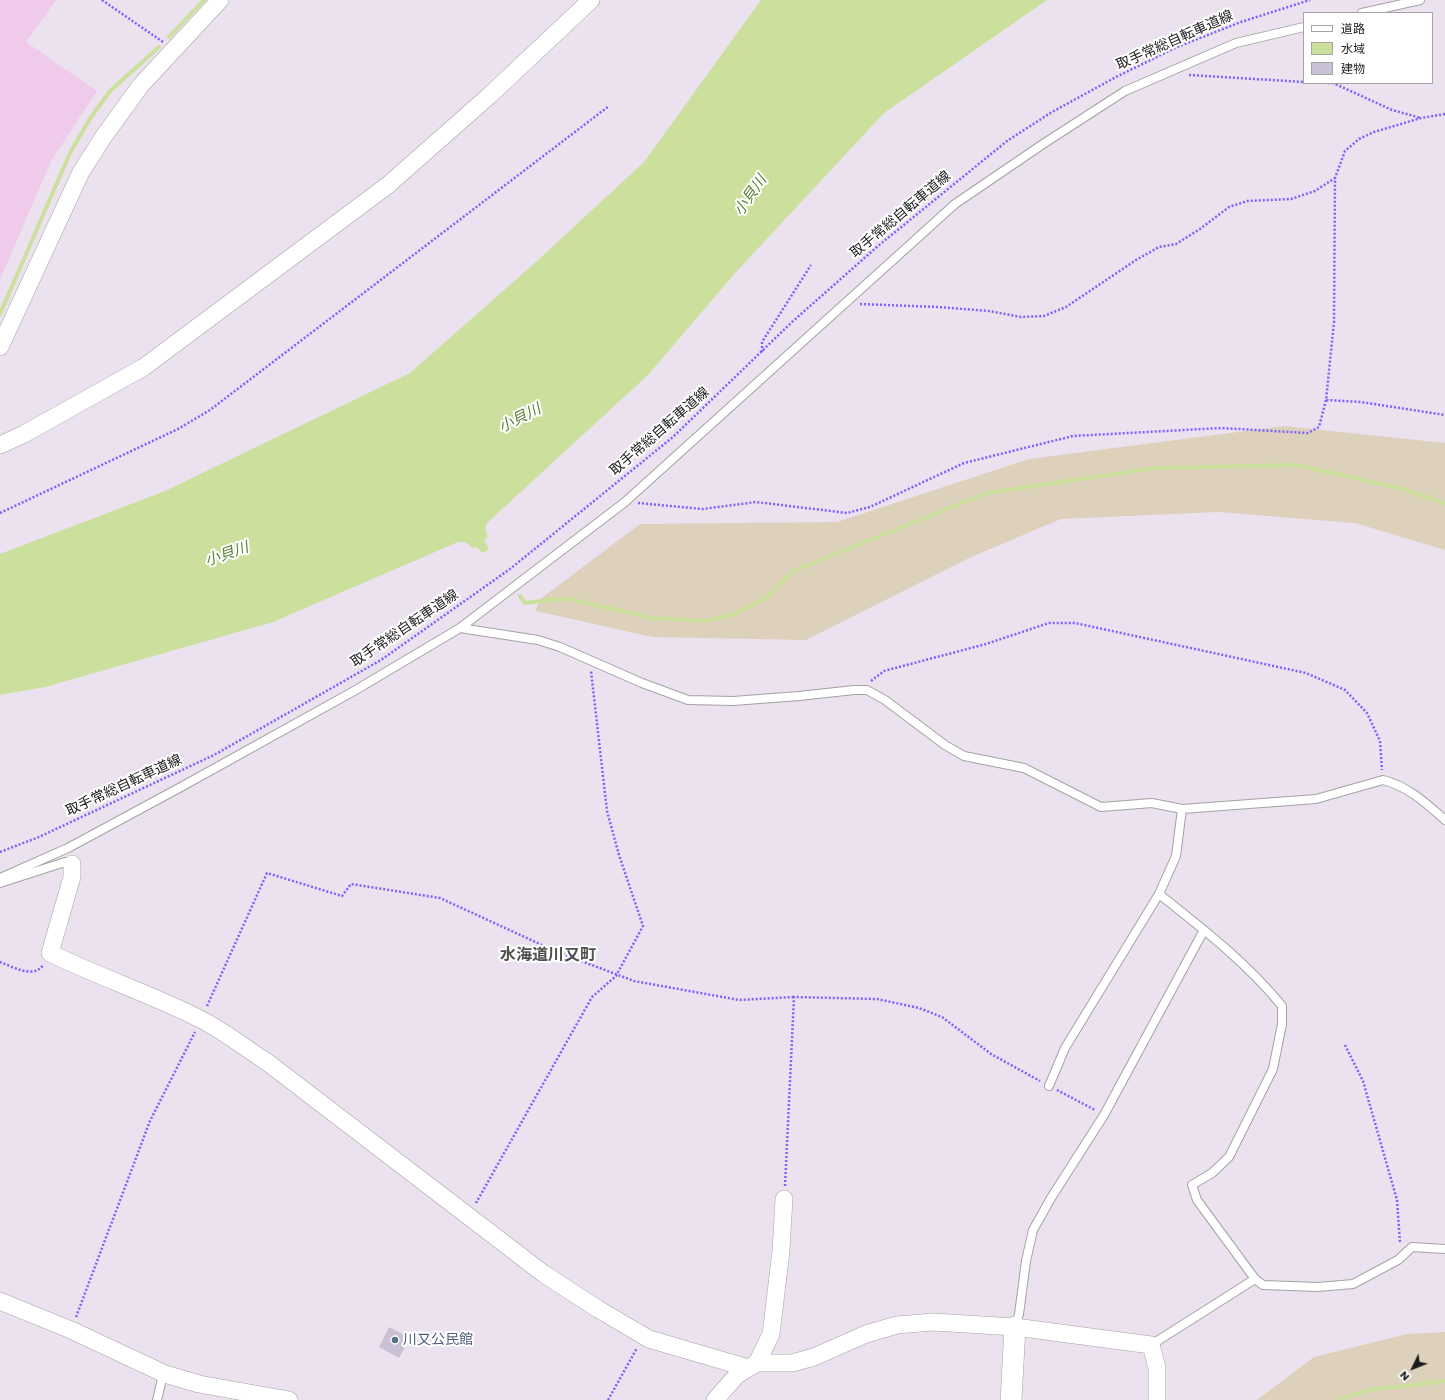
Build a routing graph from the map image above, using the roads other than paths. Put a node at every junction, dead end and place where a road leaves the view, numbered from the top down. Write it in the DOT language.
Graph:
graph roads {
  1 [pos="220,0"];
  2 [pos="591,0"];
  3 [pos="1420,0"];
  4 [pos="1366,12"];
  5 [pos="1303,27"];
  6 [pos="0,346"];
  7 [pos="0,445"];
  8 [pos="460,628"];
  9 [pos="1182,809"];
  10 [pos="1445,820"];
  11 [pos="72,864"];
  12 [pos="0,878"];
  13 [pos="0,883"];
  14 [pos="1159,894"];
  15 [pos="1204,930"];
  16 [pos="1049,1086"];
  17 [pos="784,1200"];
  18 [pos="1445,1249"];
  19 [pos="1254,1279"];
  20 [pos="0,1301"];
  21 [pos="1015,1327"];
  22 [pos="1151,1345"];
  23 [pos="752,1366"];
  24 [pos="165,1374"];
  25 [pos="157,1400"];
  26 [pos="289,1400"];
  27 [pos="715,1400"];
  28 [pos="1012,1400"];
  29 [pos="1157,1400"];
  1 -- 6 [label="street"];
  2 -- 7 [label="street"];
  3 -- 4 [label="lane"];
  5 -- 8 [label="lane"];
  8 -- 9 [label="lane"];
  8 -- 12 [label="lane"];
  9 -- 10 [label="lane"];
  9 -- 14 [label="lane"];
  11 -- 13 [label="lane"];
  11 -- 23 [label="street"];
  14 -- 15 [label="lane"];
  14 -- 16 [label="lane"];
  15 -- 19 [label="lane"];
  15 -- 21 [label="lane"];
  17 -- 23 [label="street"];
  18 -- 19 [label="lane"];
  19 -- 22 [label="lane"];
  20 -- 24 [label="street"];
  21 -- 22 [label="street"];
  21 -- 23 [label="street"];
  21 -- 28 [label="street"];
  22 -- 29 [label="street"];
  23 -- 27 [label="street"];
  24 -- 25 [label="lane"];
  24 -- 26 [label="street"];
}
